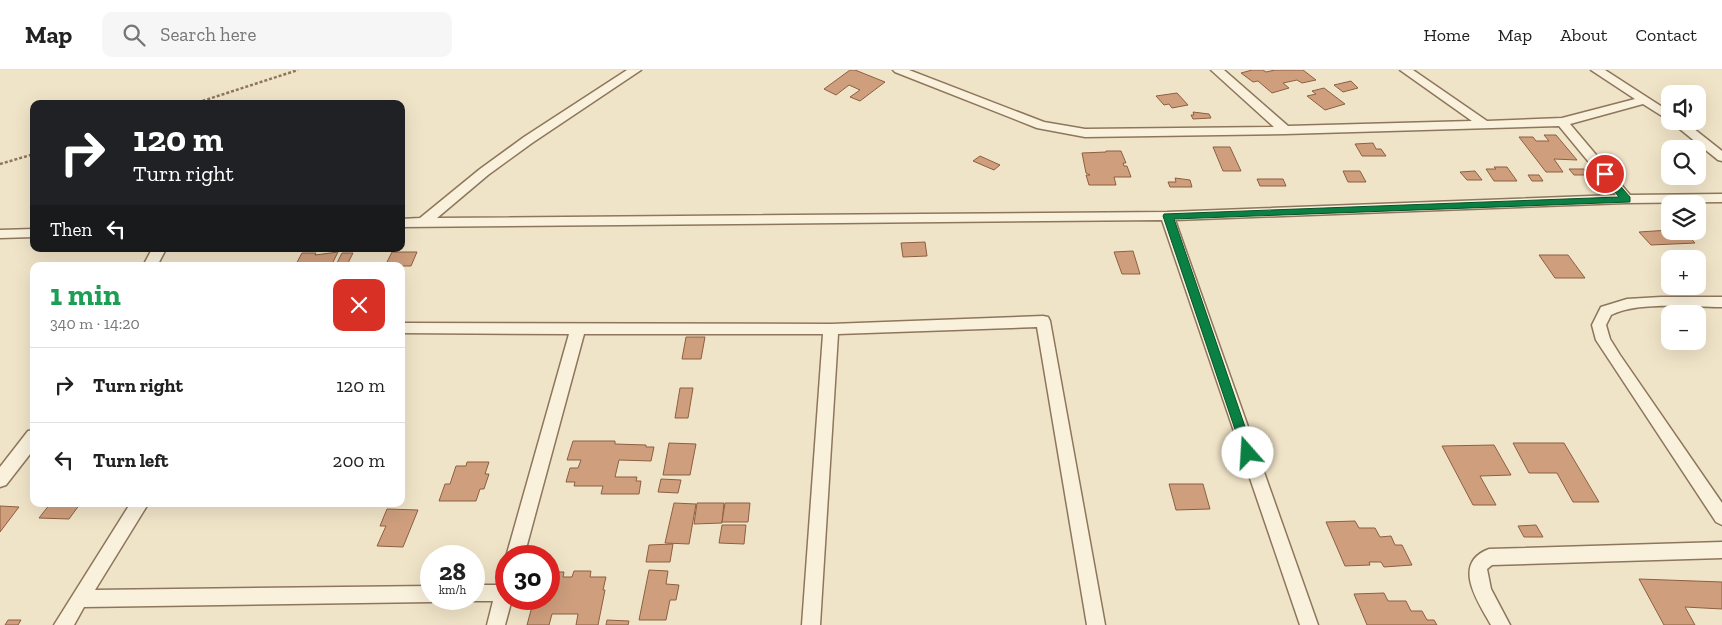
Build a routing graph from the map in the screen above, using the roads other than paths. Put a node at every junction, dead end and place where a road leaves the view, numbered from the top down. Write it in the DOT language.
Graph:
graph roads {
  1 [pos="635,70"];
  2 [pos="898,70"];
  3 [pos="1217,70"];
  4 [pos="1406,70"];
  5 [pos="1597,70"];
  6 [pos="1646,100"];
  7 [pos="1661,110"];
  8 [pos="1562,122"];
  9 [pos="1485,125"];
  10 [pos="1285,130"];
  11 [pos="1688,130"];
  12 [pos="1694,134"];
  13 [pos="1722,145"];
  14 [pos="1722,157"];
  15 [pos="1722,198"];
  16 [pos="1626,199"];
  17 [pos="1168,216"];
  18 [pos="424,222"];
  19 [pos="405,223"];
  20 [pos="30,233"];
  21 [pos="0,234"];
  22 [pos="1722,302"];
  23 [pos="405,328"];
  24 [pos="578,328"];
  25 [pos="831,329"];
  26 [pos="30,441"];
  27 [pos="0,480"];
  28 [pos="137,507"];
  29 [pos="1722,517"];
  30 [pos="518,545"];
  31 [pos="1722,550"];
  32 [pos="420,594"];
  33 [pos="80,599"];
  34 [pos="500,610"];
  35 [pos="63,625"];
  36 [pos="496,625"];
  37 [pos="811,625"];
  38 [pos="1096,625"];
  39 [pos="1309,625"];
  40 [pos="1500,625"];
  1 -- 18 [label="street"];
  2 -- 10 [label="street"];
  3 -- 10 [label="street"];
  4 -- 9 [label="street"];
  5 -- 6 [label="street"];
  6 -- 7 [label="street"];
  6 -- 8 [label="street"];
  8 -- 9 [label="street"];
  8 -- 16 [label="street"];
  9 -- 10 [label="street"];
  11 -- 12 [label="street"];
  12 -- 13 [label="street"];
  12 -- 14 [label="street"];
  15 -- 16 [label="street"];
  16 -- 17 [label="street"];
  17 -- 18 [label="street"];
  17 -- 39 [label="street"];
  18 -- 19 [label="street"];
  20 -- 21 [label="street"];
  22 -- 29 [label="street"];
  23 -- 24 [label="street"];
  24 -- 25 [label="street"];
  24 -- 30 [label="street"];
  25 -- 37 [label="street"];
  25 -- 38 [label="street"];
  26 -- 27 [label="street"];
  28 -- 33 [label="street"];
  31 -- 40 [label="street"];
  32 -- 33 [label="street"];
  33 -- 35 [label="street"];
  34 -- 36 [label="street"];
}
